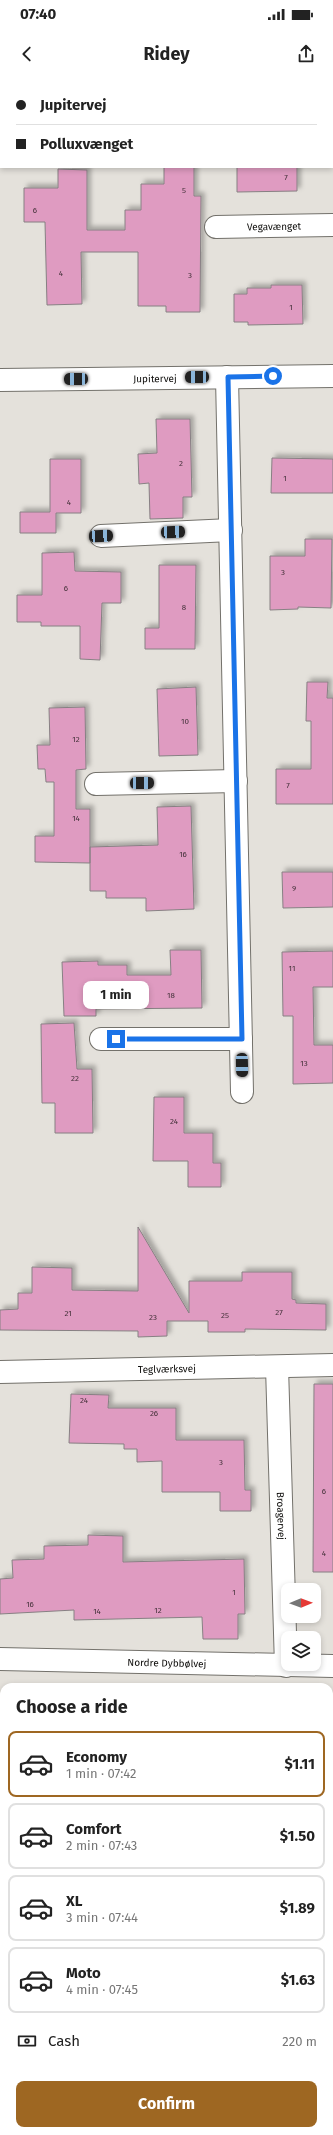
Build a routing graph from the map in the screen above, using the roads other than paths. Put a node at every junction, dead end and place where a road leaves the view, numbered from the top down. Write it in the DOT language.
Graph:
graph roads {
  1 [pos="333,225"];
  2 [pos="216,227"];
  3 [pos="333,376"];
  4 [pos="228,377"];
  5 [pos="0,380"];
  6 [pos="231,530"];
  7 [pos="101,536"];
  8 [pos="236,781"];
  9 [pos="96,784"];
  10 [pos="101,1039"];
  11 [pos="242,1039"];
  12 [pos="242,1092"];
  13 [pos="333,1365"];
  14 [pos="277,1367"];
  15 [pos="0,1372"];
  16 [pos="285,1631"];
  17 [pos="0,1659"];
  18 [pos="281,1666"];
  19 [pos="321,1666"];
  20 [pos="333,1666"];
  1 -- 2 [label="street, Vegavænget"];
  3 -- 4 [label="street, Jupitervej"];
  4 -- 5 [label="street, Jupitervej"];
  4 -- 6 [label="street"];
  6 -- 7 [label="street"];
  6 -- 8 [label="street"];
  8 -- 9 [label="street"];
  8 -- 11 [label="street"];
  10 -- 11 [label="street"];
  11 -- 12 [label="street"];
  13 -- 14 [label="street, Teglværksvej"];
  14 -- 15 [label="street, Teglværksvej"];
  14 -- 16 [label="street, Broagervej"];
  17 -- 18 [label="street, Nordre Dybbølvej"];
  19 -- 20 [label="street, Nordre Dybbølvej"];
}
